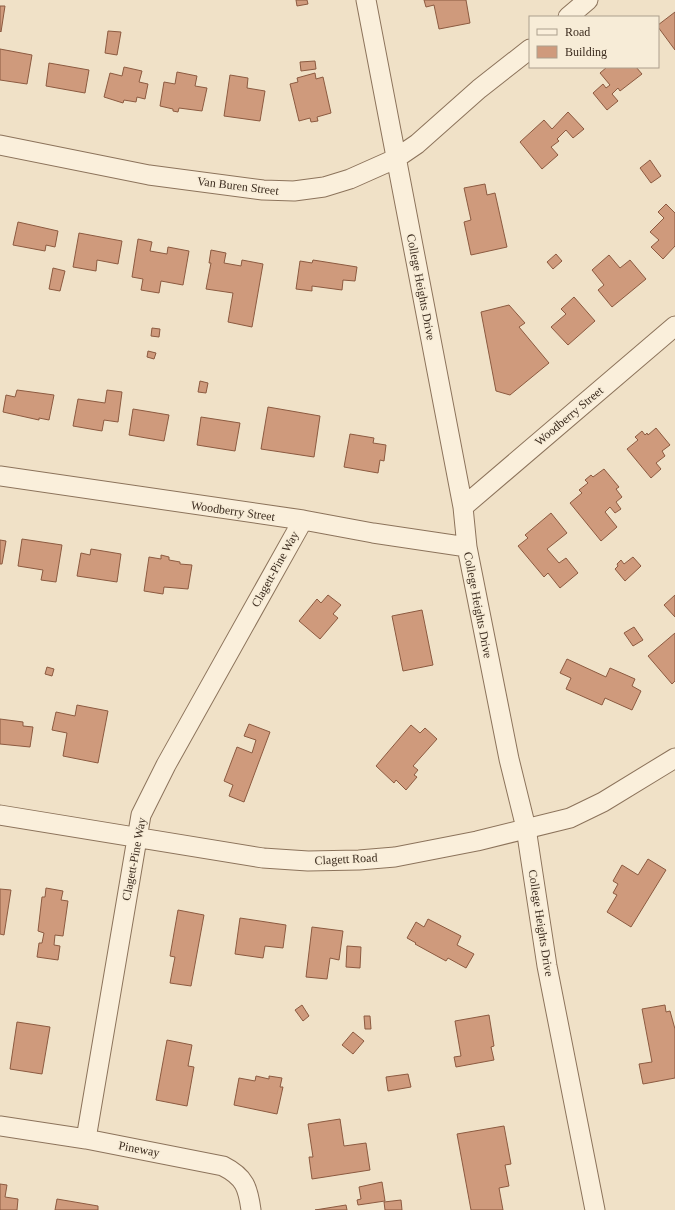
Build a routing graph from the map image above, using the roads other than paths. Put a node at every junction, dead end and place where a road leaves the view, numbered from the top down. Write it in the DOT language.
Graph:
graph roads {
  1 [pos="366,0"];
  2 [pos="588,0"];
  3 [pos="569,16"];
  4 [pos="529,50"];
  5 [pos="0,145"];
  6 [pos="395,159"];
  7 [pos="675,326"];
  8 [pos="0,476"];
  9 [pos="462,507"];
  10 [pos="303,520"];
  11 [pos="467,547"];
  12 [pos="675,758"];
  13 [pos="0,815"];
  14 [pos="526,828"];
  15 [pos="136,839"];
  16 [pos="0,1126"];
  17 [pos="86,1139"];
  18 [pos="252,1210"];
  19 [pos="595,1210"];
  1 -- 6 [label="street, College Heights Drive"];
  2 -- 3 [label="street"];
  4 -- 6 [label="street, Van Buren Street"];
  5 -- 6 [label="street, Van Buren Street"];
  6 -- 9 [label="street, College Heights Drive"];
  7 -- 9 [label="street, Woodberry Street"];
  8 -- 10 [label="street, Woodberry Street"];
  9 -- 11 [label="street, College Heights Drive"];
  10 -- 11 [label="street, Woodberry Street"];
  10 -- 15 [label="street, Clagett-Pine Way"];
  11 -- 14 [label="street, College Heights Drive"];
  12 -- 14 [label="street, Clagett Road"];
  13 -- 15 [label="street, Clagett Road"];
  14 -- 15 [label="street, Clagett Road"];
  14 -- 19 [label="street, College Heights Drive"];
  15 -- 17 [label="street, Clagett-Pine Way"];
  16 -- 17 [label="street, Pineway"];
  17 -- 18 [label="street, Pineway"];
}
